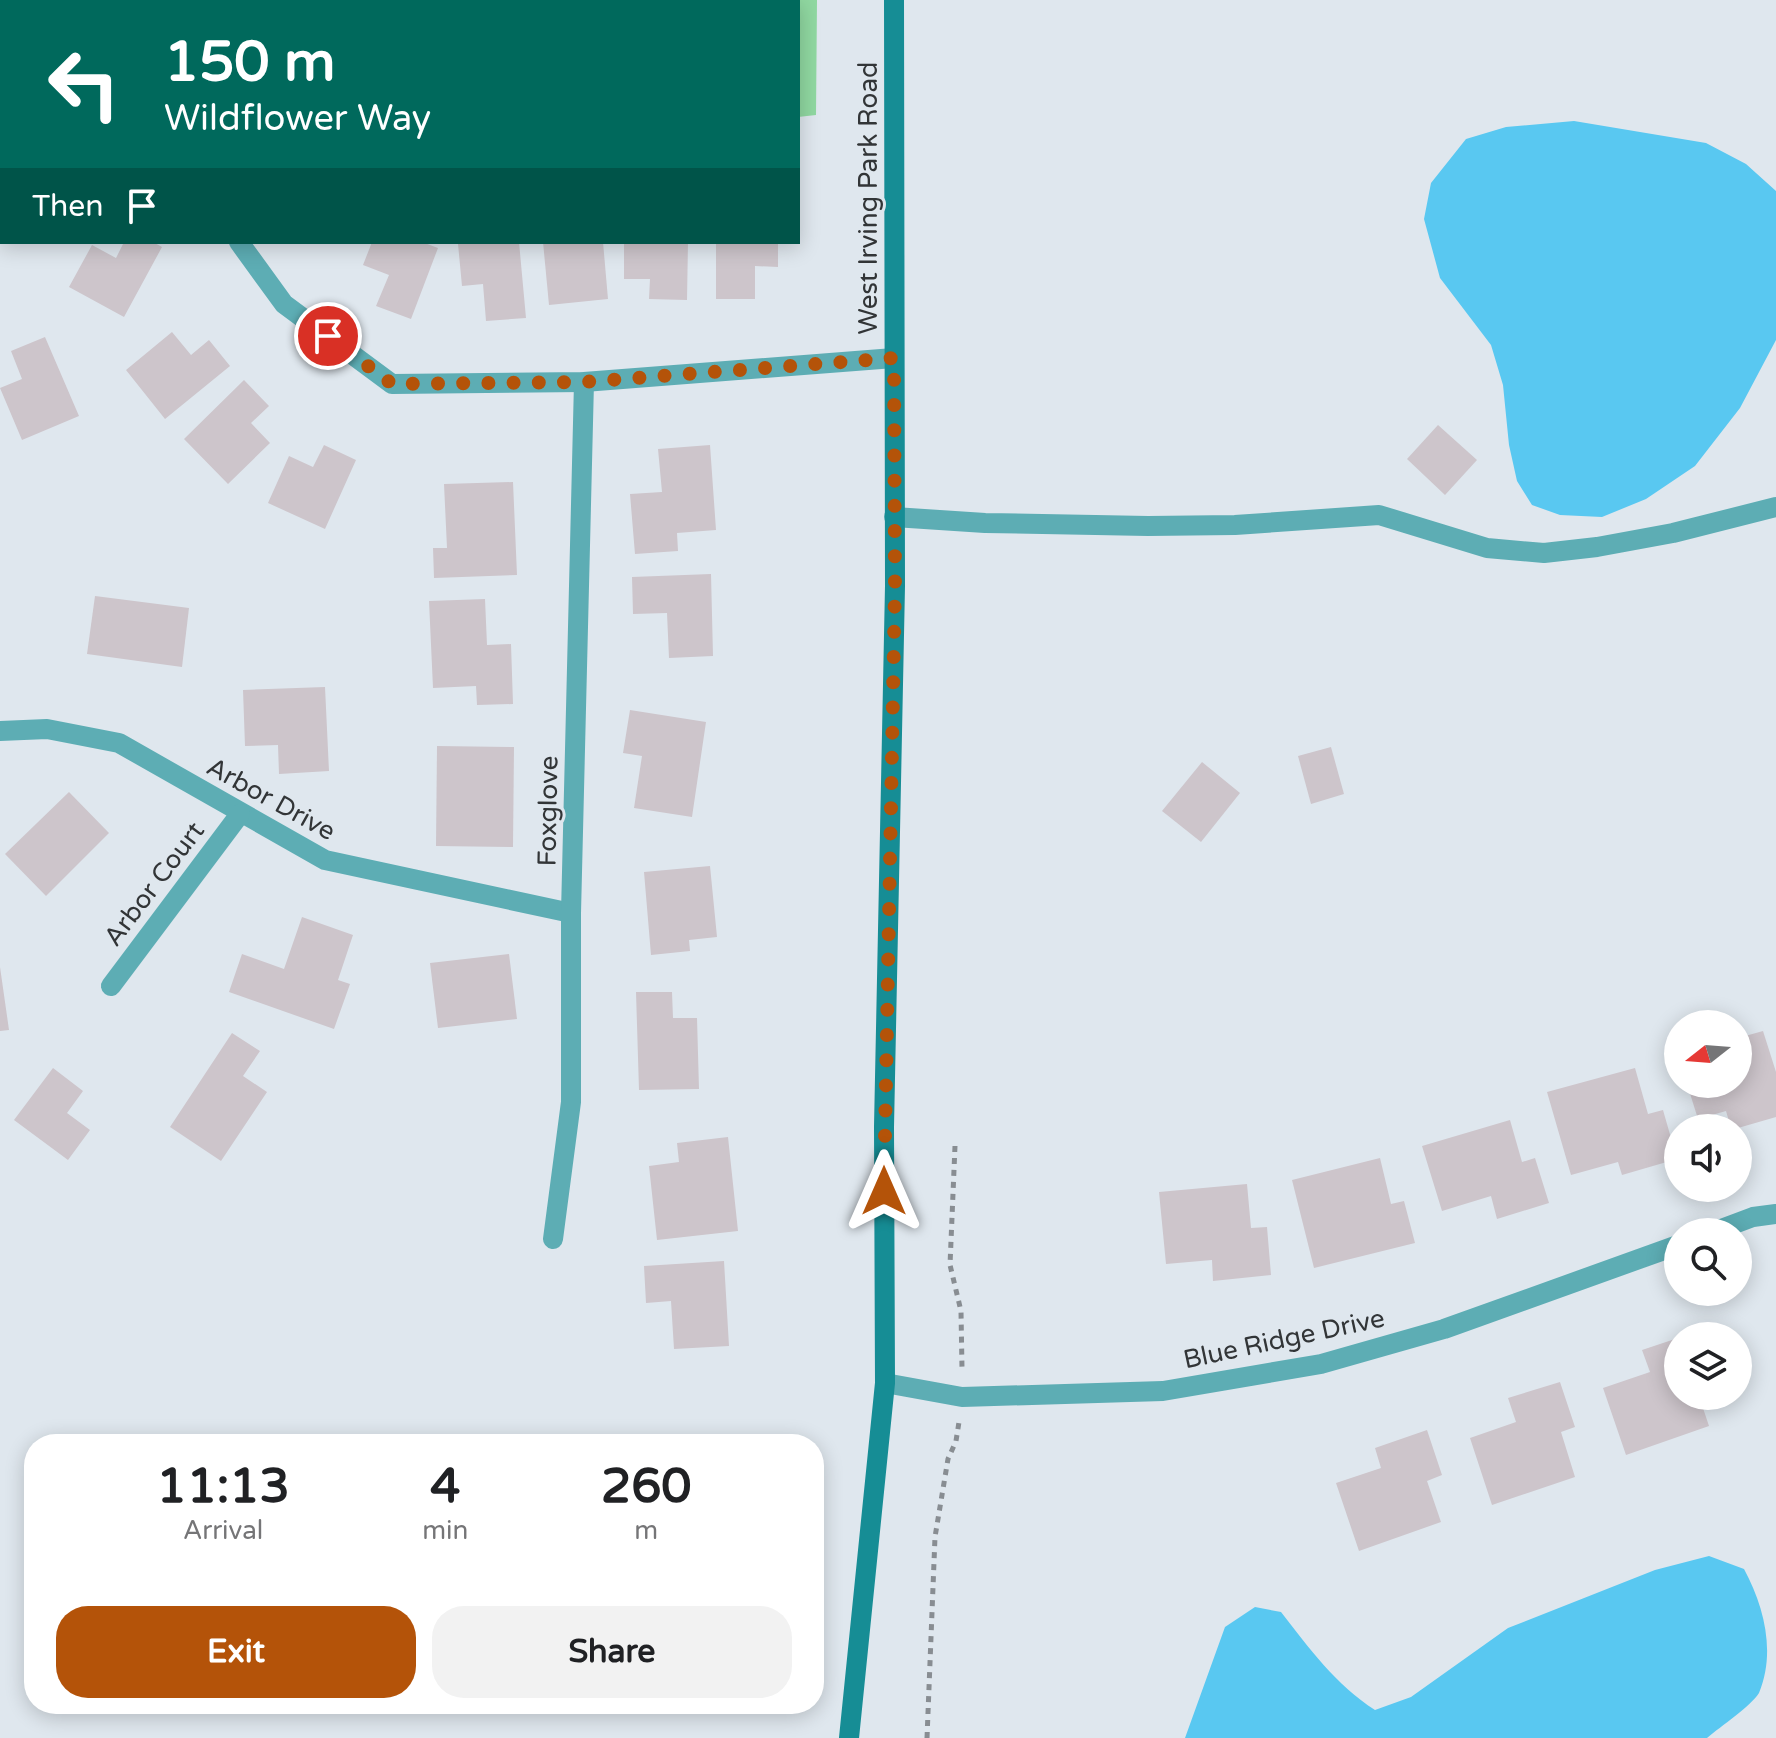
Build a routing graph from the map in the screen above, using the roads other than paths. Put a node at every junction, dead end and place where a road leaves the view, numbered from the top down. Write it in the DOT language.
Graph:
graph roads {
  1 [pos="894,0"];
  2 [pos="240,244"];
  3 [pos="894,358"];
  4 [pos="584,382"];
  5 [pos="1776,507"];
  6 [pos="894,517"];
  7 [pos="0,731"];
  8 [pos="240,814"];
  9 [pos="571,913"];
  10 [pos="111,986"];
  11 [pos="1776,1214"];
  12 [pos="1750,1218"];
  13 [pos="553,1239"];
  14 [pos="1664,1250"];
  15 [pos="885,1383"];
  16 [pos="849,1738"];
  1 -- 3 [label="main road, West Irving Park Road"];
  2 -- 4 [label="street"];
  3 -- 4 [label="street"];
  3 -- 6 [label="main road, West Irving Park Road"];
  4 -- 9 [label="street, Foxglove"];
  5 -- 6 [label="street"];
  6 -- 15 [label="main road, West Irving Park Road"];
  7 -- 8 [label="street, Arbor Drive"];
  8 -- 9 [label="street, Arbor Drive"];
  8 -- 10 [label="street, Arbor Court"];
  9 -- 13 [label="street, Foxglove"];
  11 -- 12 [label="street"];
  14 -- 15 [label="street, Blue Ridge Drive"];
  15 -- 16 [label="main road, West Irving Park Road"];
}
